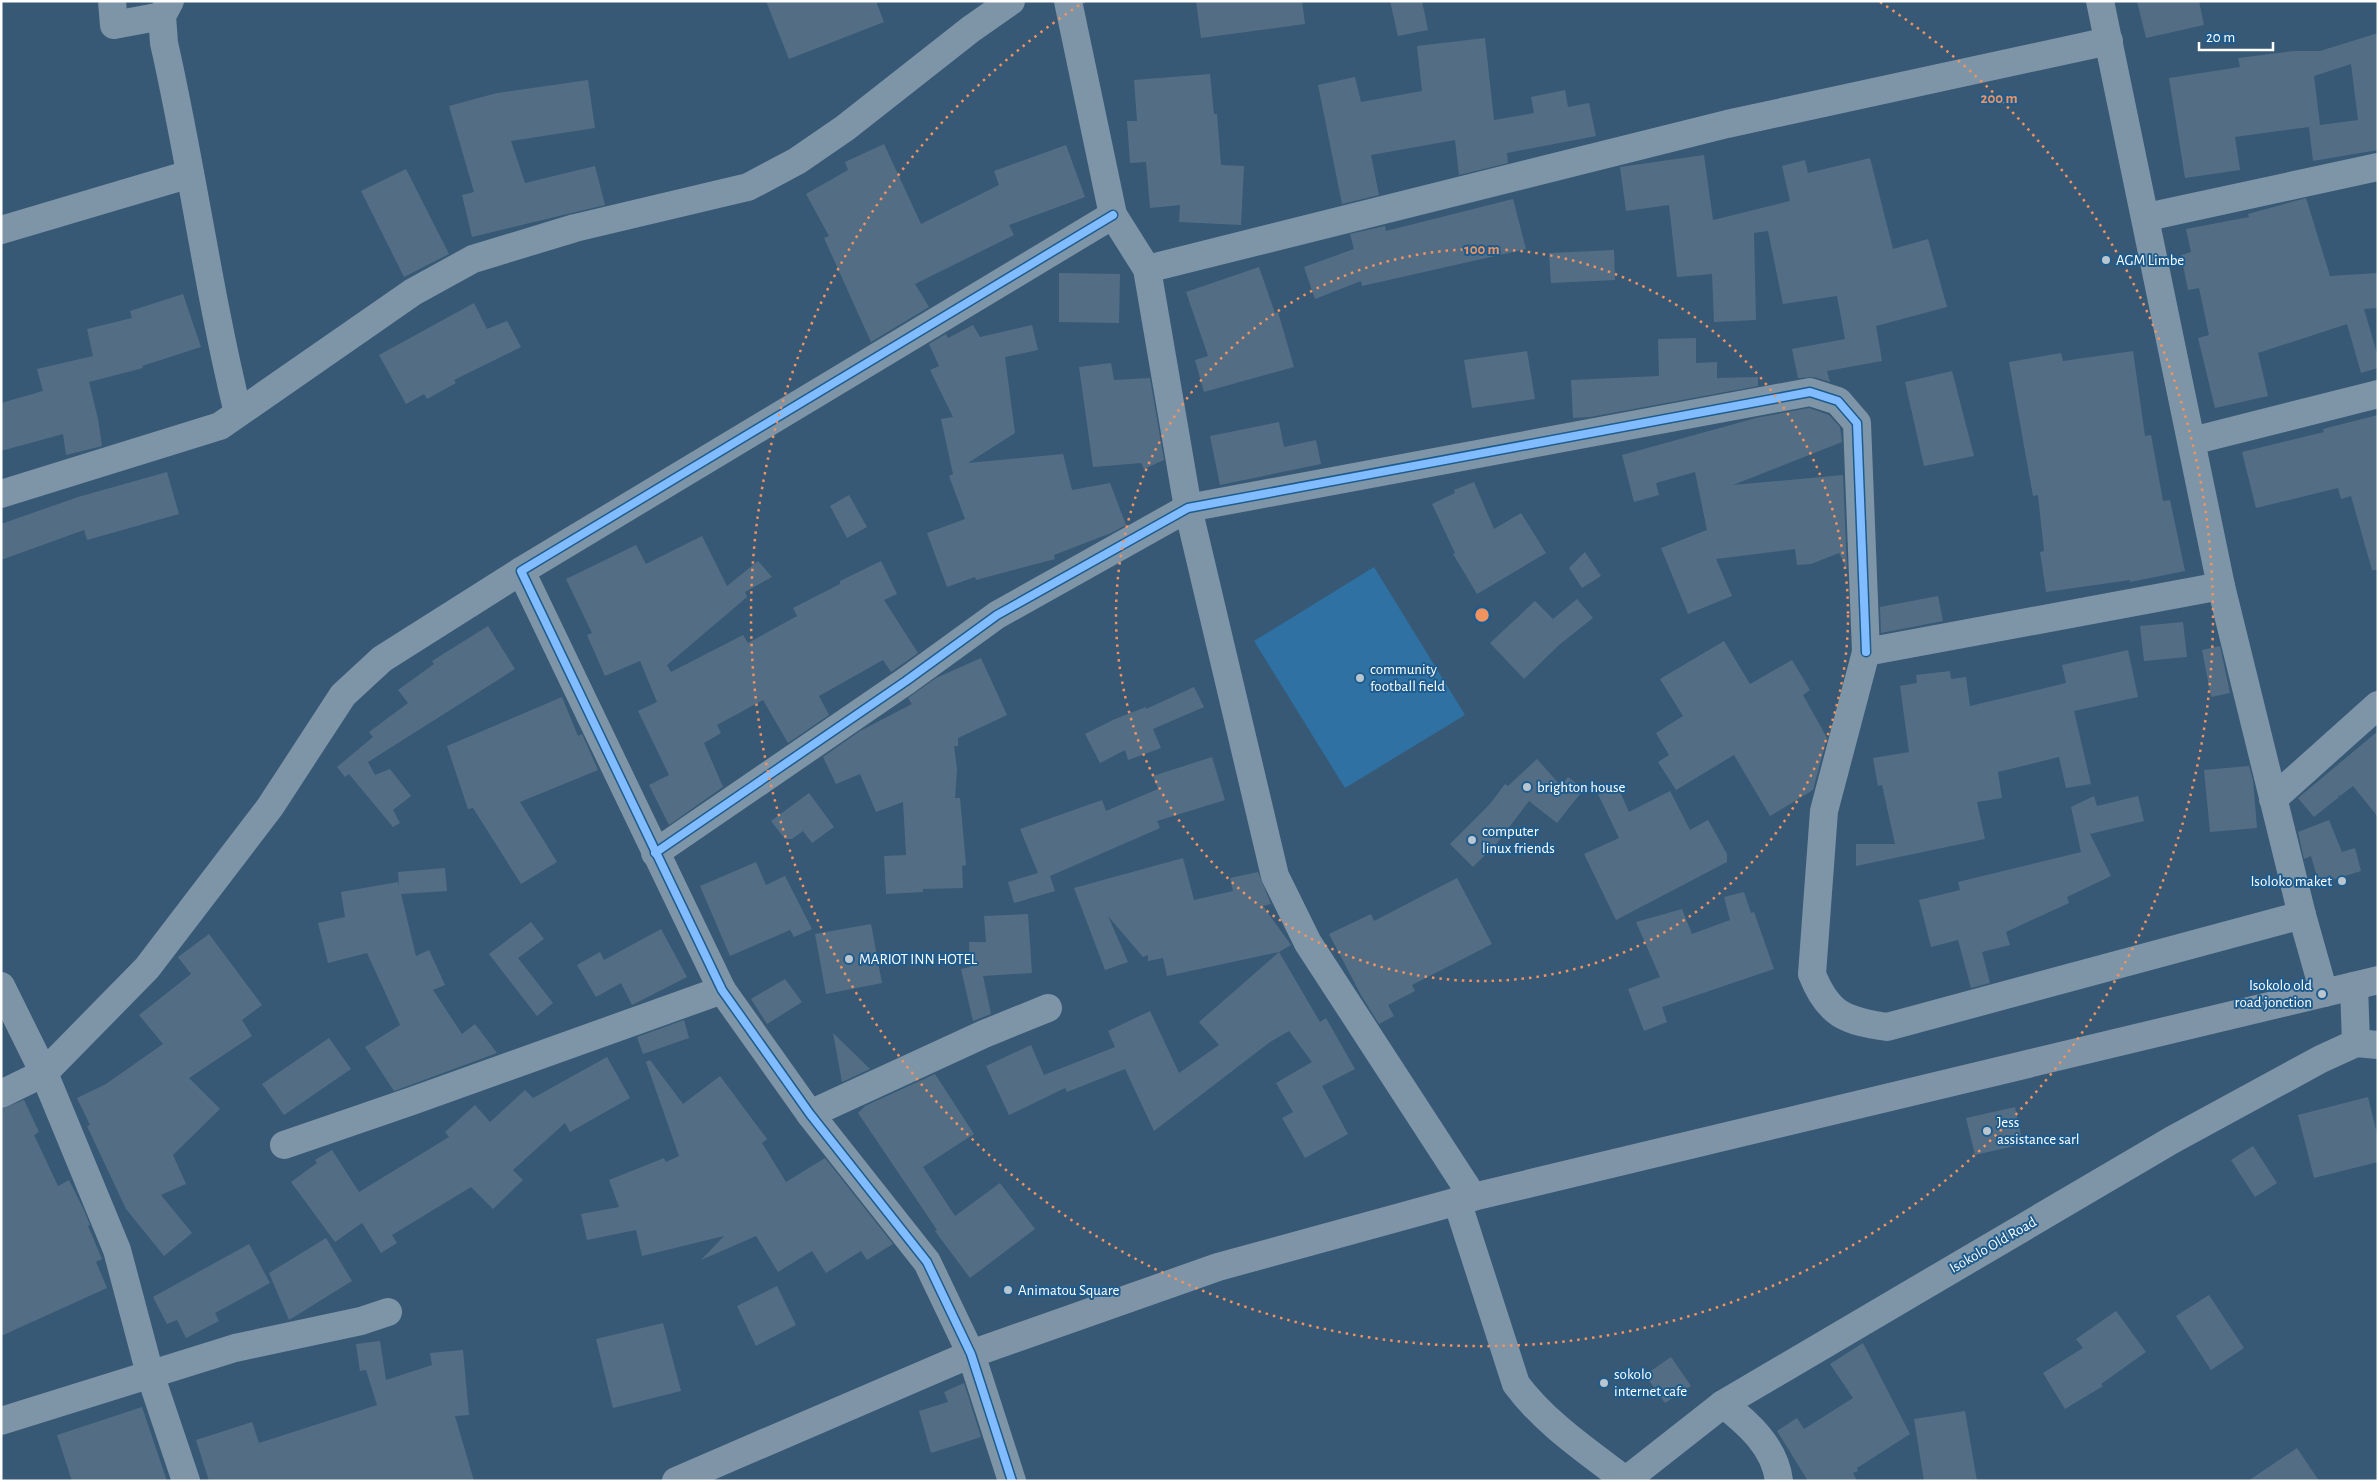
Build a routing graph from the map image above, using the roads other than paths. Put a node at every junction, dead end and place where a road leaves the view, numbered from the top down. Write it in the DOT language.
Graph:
graph roads {
  1 [pos="112,1"];
  2 [pos="1011,1"];
  3 [pos="1068,1"];
  4 [pos="2100,1"];
  5 [pos="166,9"];
  6 [pos="2109,40"];
  7 [pos="2378,168"];
  8 [pos="190,174"];
  9 [pos="1113,215"];
  10 [pos="2147,217"];
  11 [pos="1,230"];
  12 [pos="1147,269"];
  13 [pos="2378,394"];
  14 [pos="238,413"];
  15 [pos="2192,441"];
  16 [pos="1,494"];
  17 [pos="1188,508"];
  18 [pos="521,571"];
  19 [pos="2221,586"];
  20 [pos="1866,652"];
  21 [pos="2378,705"];
  22 [pos="2273,799"];
  23 [pos="655,853"];
  24 [pos="2302,915"];
  25 [pos="2366,983"];
  26 [pos="1,986"];
  27 [pos="722,990"];
  28 [pos="2324,993"];
  29 [pos="1048,1008"];
  30 [pos="2367,1044"];
  31 [pos="44,1073"];
  32 [pos="1,1094"];
  33 [pos="810,1114"];
  34 [pos="284,1144"];
  35 [pos="1465,1199"];
  36 [pos="388,1312"];
  37 [pos="971,1354"];
  38 [pos="150,1374"];
  39 [pos="1723,1404"];
  40 [pos="1,1421"];
  41 [pos="1625,1480"];
  42 [pos="186,1481"];
  43 [pos="676,1481"];
  44 [pos="1012,1481"];
  45 [pos="1780,1481"];
  1 -- 5 [label="street"];
  2 -- 14 [label="street"];
  3 -- 9 [label="street"];
  4 -- 6 [label="street"];
  5 -- 8 [label="street"];
  6 -- 10 [label="street"];
  6 -- 12 [label="street"];
  7 -- 10 [label="street"];
  8 -- 11 [label="street"];
  8 -- 14 [label="street"];
  9 -- 12 [label="street"];
  9 -- 18 [label="street"];
  10 -- 15 [label="street"];
  12 -- 17 [label="street"];
  13 -- 15 [label="street"];
  14 -- 16 [label="street"];
  15 -- 19 [label="street"];
  17 -- 20 [label="street"];
  17 -- 23 [label="street"];
  17 -- 35 [label="street"];
  18 -- 23 [label="street"];
  18 -- 31 [label="street"];
  19 -- 20 [label="street"];
  19 -- 22 [label="street"];
  20 -- 24 [label="street"];
  21 -- 22 [label="street"];
  22 -- 24 [label="street"];
  23 -- 27 [label="street"];
  24 -- 28 [label="street"];
  25 -- 28 [label="highway"];
  25 -- 30 [label="street"];
  26 -- 31 [label="street"];
  27 -- 33 [label="street"];
  27 -- 34 [label="street"];
  28 -- 35 [label="highway"];
  29 -- 33 [label="street"];
  30 -- 39 [label="street, Isokolo Old Road"];
  31 -- 32 [label="street"];
  31 -- 38 [label="street"];
  33 -- 37 [label="street"];
  35 -- 37 [label="highway"];
  35 -- 41 [label="street"];
  36 -- 38 [label="street"];
  37 -- 43 [label="highway"];
  37 -- 44 [label="street"];
  38 -- 40 [label="street"];
  38 -- 42 [label="street"];
  39 -- 41 [label="street, Isokolo Old Road"];
  39 -- 45 [label="street"];
}
